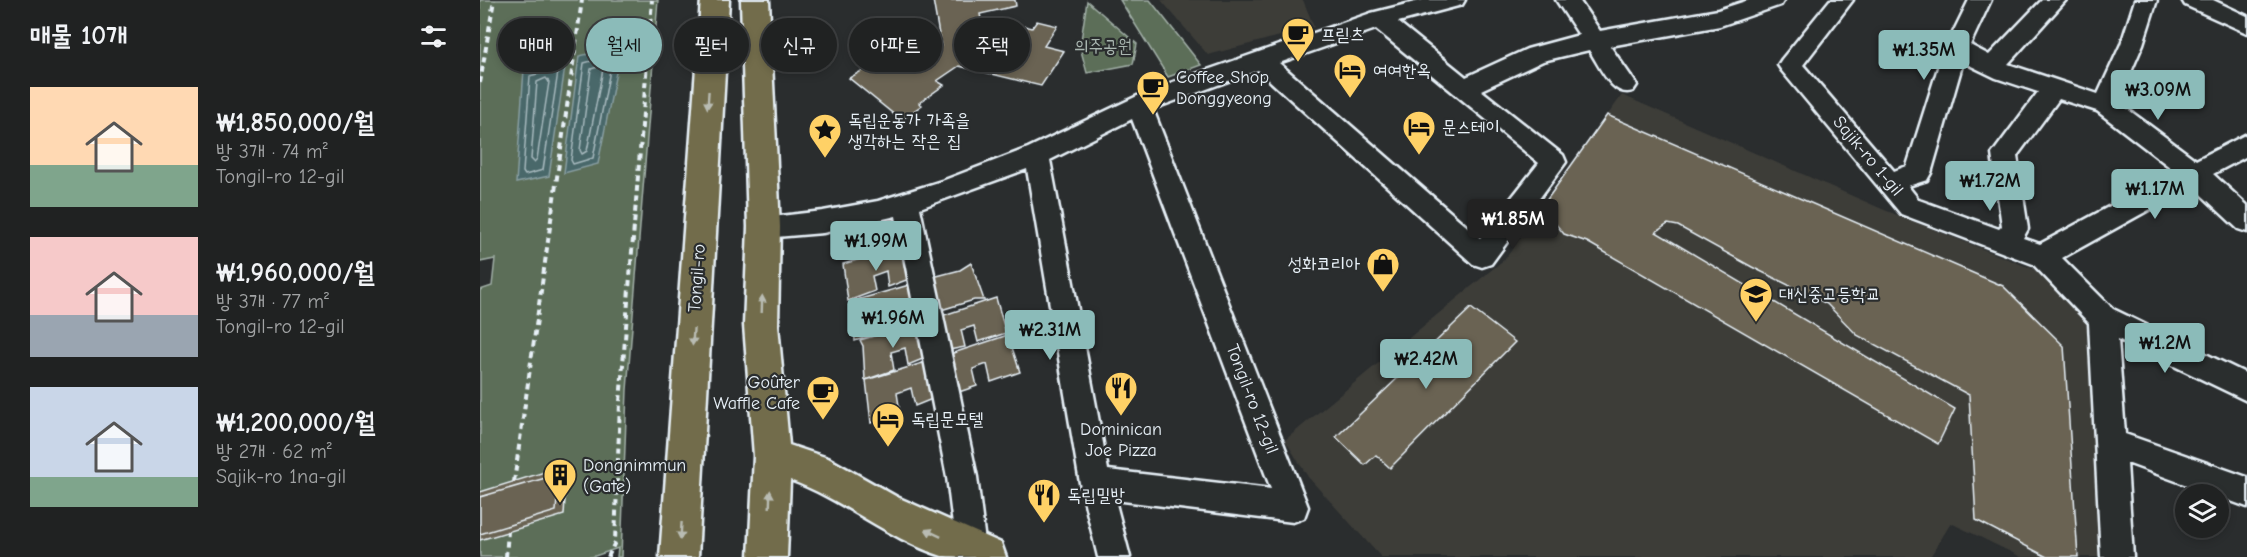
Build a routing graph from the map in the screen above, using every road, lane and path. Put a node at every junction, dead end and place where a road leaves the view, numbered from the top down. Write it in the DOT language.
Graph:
graph roads {
  1 [pos="494,0"];
  2 [pos="582,0"];
  3 [pos="652,0"];
  4 [pos="715,0"];
  5 [pos="755,0"];
  6 [pos="1454,0"];
  7 [pos="1567,0"];
  8 [pos="1773,0"];
  9 [pos="1842,0"];
  10 [pos="1980,0"];
  11 [pos="2055,0"];
  12 [pos="2146,0"];
  13 [pos="2193,0"];
  14 [pos="1378,19"];
  15 [pos="2247,25"];
  16 [pos="1595,40"];
  17 [pos="1957,49"];
  18 [pos="1262,60"];
  19 [pos="1992,66"];
  20 [pos="480,83"];
  21 [pos="1625,85"];
  22 [pos="1464,88"];
  23 [pos="2054,88"];
  24 [pos="1139,105"];
  25 [pos="2105,105"];
  26 [pos="2247,144"];
  27 [pos="1037,155"];
  28 [pos="2194,173"];
  29 [pos="1890,182"];
  30 [pos="906,202"];
  31 [pos="2247,221"];
  32 [pos="764,227"];
  33 [pos="2004,242"];
  34 [pos="2042,256"];
  35 [pos="2103,318"];
  36 [pos="2247,388"];
  37 [pos="2110,443"];
  38 [pos="772,456"];
  39 [pos="514,482"];
  40 [pos="1095,483"];
  41 [pos="2247,492"];
  42 [pos="508,531"];
  43 [pos="978,553"];
  44 [pos="506,557"];
  45 [pos="608,557"];
  46 [pos="679,557"];
  47 [pos="768,557"];
  48 [pos="1114,557"];
  49 [pos="2117,557"];
  1 -- 20 [label="path"];
  2 -- 39 [label="path"];
  3 -- 45 [label="path"];
  4 -- 46 [label="main road, Tongil-ro, one-way"];
  5 -- 32 [label="main road"];
  6 -- 14 [label="street"];
  7 -- 16 [label="street"];
  8 -- 16 [label="street"];
  9 -- 29 [label="street, Sajik-ro 1-gil"];
  10 -- 17 [label="street"];
  11 -- 19 [label="street"];
  12 -- 25 [label="street"];
  13 -- 15 [label="street"];
  14 -- 18 [label="street"];
  14 -- 22 [label="street"];
  16 -- 21 [label="street"];
  16 -- 22 [label="street"];
  17 -- 19 [label="street"];
  17 -- 29 [label="street"];
  18 -- 22 [label="street"];
  18 -- 24 [label="street"];
  19 -- 23 [label="street"];
  23 -- 25 [label="street"];
  23 -- 33 [label="street"];
  24 -- 27 [label="street"];
  24 -- 40 [label="street, Tongil-ro 12-gil"];
  25 -- 28 [label="street"];
  26 -- 28 [label="street"];
  27 -- 30 [label="street"];
  27 -- 40 [label="street"];
  28 -- 31 [label="street"];
  28 -- 34 [label="street"];
  29 -- 33 [label="street, Sajik-ro 1-gil"];
  30 -- 32 [label="street"];
  30 -- 43 [label="street"];
  38 -- 32 [label="main road, one-way"];
  33 -- 34 [label="street, Sajik-ro 1-gil"];
  34 -- 35 [label="street, Sajik-ro 1-gil"];
  35 -- 36 [label="street, Sajik-ro 1-gil"];
  35 -- 37 [label="street"];
  37 -- 41 [label="street"];
  37 -- 49 [label="street"];
  43 -- 38 [label="main road, one-way"];
  47 -- 38 [label="main road, one-way"];
  40 -- 48 [label="street"];
  42 -- 44 [label="path"];
}
